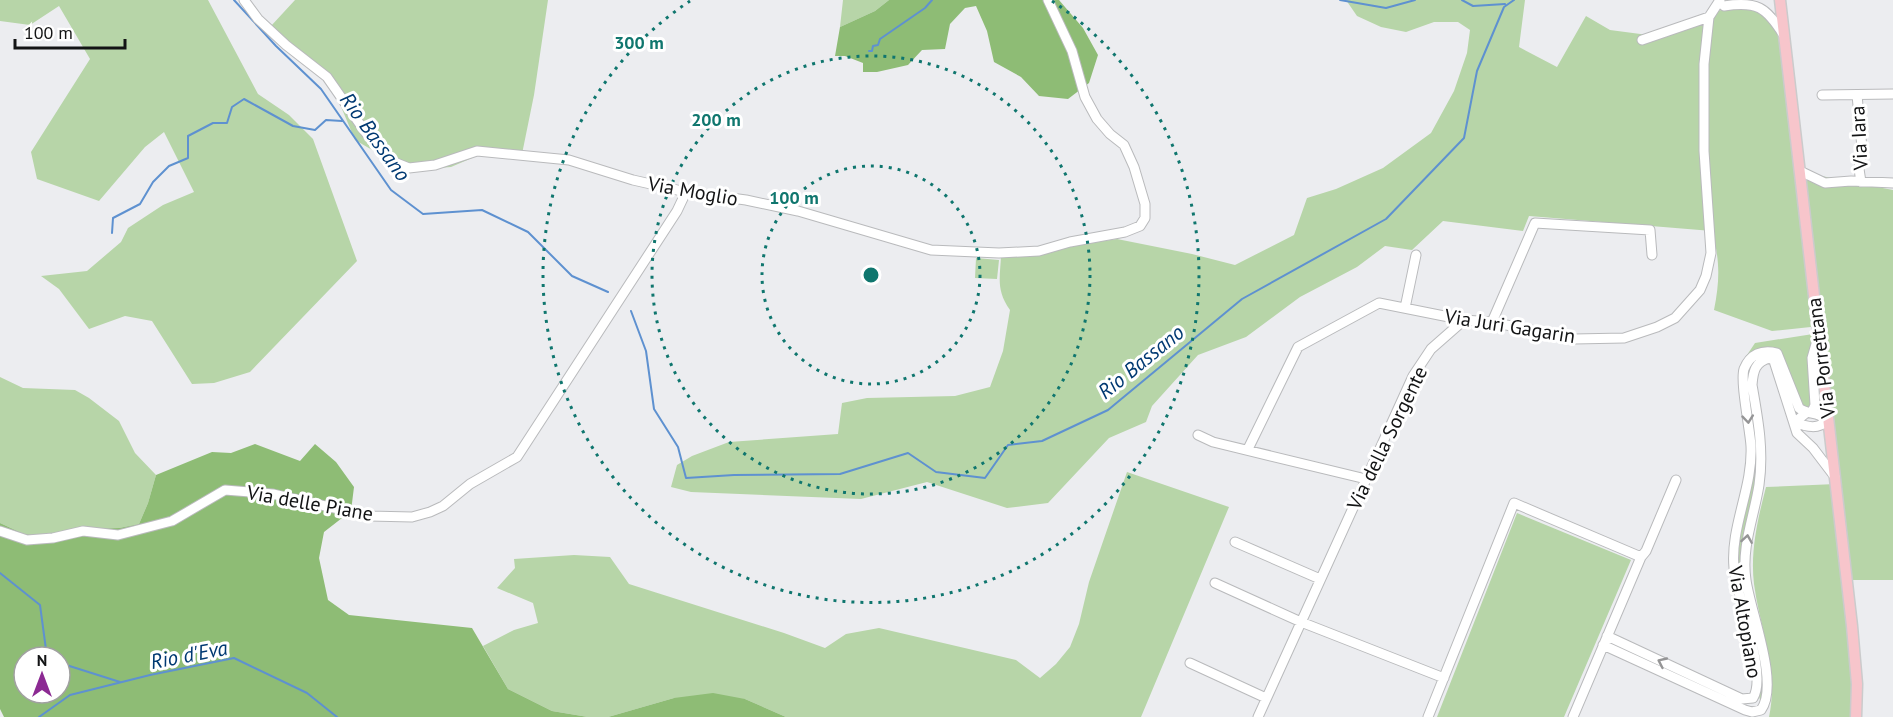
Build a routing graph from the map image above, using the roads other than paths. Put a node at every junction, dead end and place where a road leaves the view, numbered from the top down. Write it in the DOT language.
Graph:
graph roads {
  1 [pos="244,0"];
  2 [pos="1048,0"];
  3 [pos="1735,0"];
  4 [pos="1780,0"];
  5 [pos="1722,3"];
  6 [pos="1711,15"];
  7 [pos="1783,34"];
  8 [pos="1642,40"];
  9 [pos="1857,94"];
  10 [pos="1893,94"];
  11 [pos="1822,95"];
  12 [pos="1800,171"];
  13 [pos="1861,182"];
  14 [pos="1891,182"];
  15 [pos="686,192"];
  16 [pos="1416,255"];
  17 [pos="1652,255"];
  18 [pos="1405,308"];
  19 [pos="1464,320"];
  20 [pos="1492,322"];
  21 [pos="1819,335"];
  22 [pos="1809,412"];
  23 [pos="1828,420"];
  24 [pos="1795,423"];
  25 [pos="1814,428"];
  26 [pos="1198,435"];
  27 [pos="1808,444"];
  28 [pos="1248,449"];
  29 [pos="1835,477"];
  30 [pos="1366,479"];
  31 [pos="1676,480"];
  32 [pos="0,531"];
  33 [pos="1235,542"];
  34 [pos="1641,557"];
  35 [pos="1320,579"];
  36 [pos="1215,583"];
  37 [pos="1301,622"];
  38 [pos="1605,641"];
  39 [pos="1190,663"];
  40 [pos="1444,678"];
  41 [pos="1266,698"];
  42 [pos="1753,698"];
  43 [pos="1761,713"];
  44 [pos="1258,717"];
  45 [pos="1428,717"];
  46 [pos="1573,717"];
  47 [pos="1856,717"];
  1 -- 15 [label="street, Via Moglio"];
  2 -- 15 [label="street, Via Moglio"];
  3 -- 5 [label="street"];
  4 -- 7 [label="main road, Via Porrettana"];
  5 -- 6 [label="street"];
  5 -- 7 [label="street"];
  6 -- 8 [label="street"];
  6 -- 20 [label="street, Via Juri Gagarin"];
  7 -- 12 [label="main road, Via Porrettana"];
  9 -- 10 [label="street"];
  9 -- 11 [label="street"];
  9 -- 13 [label="street, Via Iara"];
  12 -- 13 [label="street"];
  12 -- 21 [label="main road, Via Porrettana"];
  13 -- 14 [label="street"];
  15 -- 32 [label="street, Via delle Piane"];
  16 -- 18 [label="street"];
  17 -- 20 [label="street"];
  18 -- 19 [label="street, Via Juri Gagarin"];
  18 -- 28 [label="street, Via Juri Gagarin"];
  19 -- 20 [label="street, Via Juri Gagarin"];
  19 -- 30 [label="street, Via della Sorgente"];
  21 -- 22 [label="street"];
  21 -- 23 [label="main road, Via Porrettana"];
  22 -- 23 [label="street"];
  22 -- 24 [label="street"];
  22 -- 42 [label="street, Via Altopiano, one-way"];
  23 -- 25 [label="street"];
  23 -- 29 [label="main road, Via Porrettana"];
  24 -- 25 [label="street"];
  24 -- 27 [label="street, Via Altopiano"];
  43 -- 24 [label="street, Via Altopiano, one-way"];
  25 -- 27 [label="street"];
  26 -- 28 [label="street"];
  27 -- 29 [label="street, Via Altopiano"];
  28 -- 30 [label="street"];
  29 -- 47 [label="main road, Via Porrettana"];
  30 -- 35 [label="street, Via della Sorgente"];
  31 -- 34 [label="street"];
  33 -- 35 [label="street"];
  34 -- 38 [label="street"];
  34 -- 40 [label="street"];
  35 -- 37 [label="street"];
  36 -- 37 [label="street"];
  37 -- 40 [label="street"];
  37 -- 41 [label="street"];
  42 -- 38 [label="street, Via Altopiano, one-way"];
  38 -- 43 [label="street, Via Altopiano"];
  38 -- 46 [label="street"];
  39 -- 41 [label="street"];
  40 -- 45 [label="street"];
  41 -- 44 [label="street"];
  42 -- 43 [label="street, Via Altopiano"];
}
